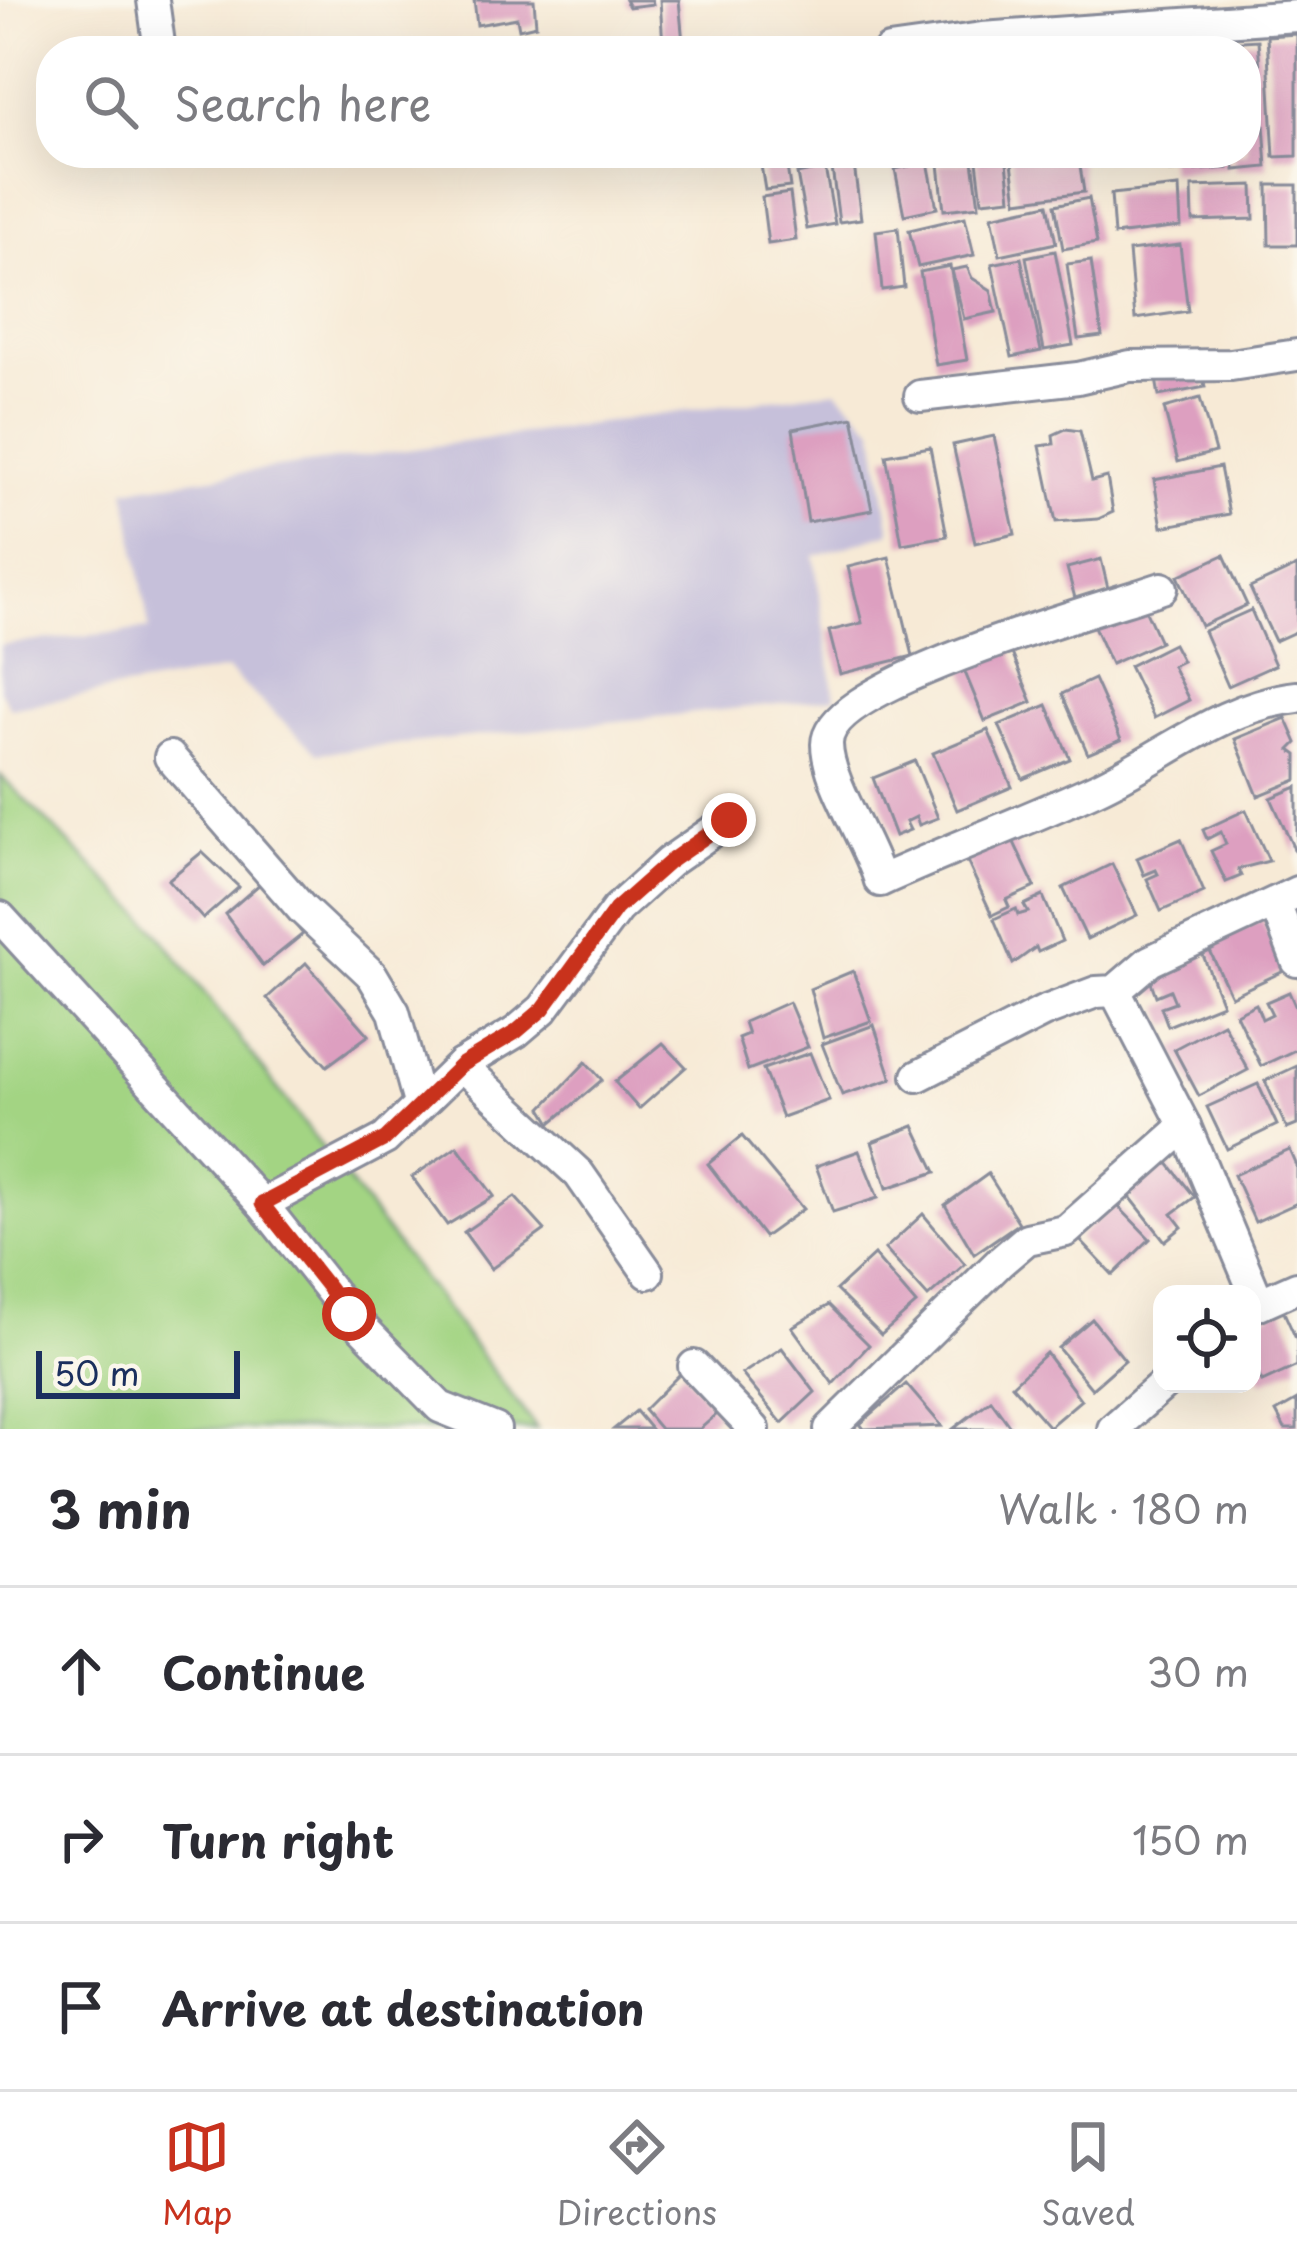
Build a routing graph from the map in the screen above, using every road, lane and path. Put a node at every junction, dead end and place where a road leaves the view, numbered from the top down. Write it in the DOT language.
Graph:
graph roads {
  1 [pos="153,0"];
  2 [pos="1297,16"];
  3 [pos="158,36"];
  4 [pos="1011,36"];
  5 [pos="1297,355"];
  6 [pos="920,396"];
  7 [pos="1162,588"];
  8 [pos="1297,697"];
  9 [pos="170,758"];
  10 [pos="729,820"];
  11 [pos="1287,899"];
  12 [pos="0,917"];
  13 [pos="1297,961"];
  14 [pos="1115,991"];
  15 [pos="461,1065"];
  16 [pos="918,1076"];
  17 [pos="419,1103"];
  18 [pos="1185,1126"];
  19 [pos="262,1204"];
  20 [pos="648,1273"];
  21 [pos="1248,1285"];
  22 [pos="1297,1287"];
  23 [pos="1261,1302"];
  24 [pos="694,1366"];
  25 [pos="1154,1393"];
  26 [pos="435,1418"];
  27 [pos="495,1429"];
  28 [pos="754,1429"];
  29 [pos="830,1429"];
  30 [pos="1113,1429"];
  1 -- 3 [label="street"];
  2 -- 4 [label="street"];
  5 -- 6 [label="street"];
  7 -- 8 [label="street"];
  9 -- 17 [label="street"];
  10 -- 15 [label="street"];
  11 -- 13 [label="street"];
  11 -- 14 [label="street"];
  12 -- 19 [label="street"];
  14 -- 16 [label="street"];
  14 -- 18 [label="street"];
  15 -- 17 [label="street"];
  15 -- 20 [label="street"];
  17 -- 19 [label="street"];
  18 -- 21 [label="street"];
  18 -- 29 [label="street"];
  19 -- 26 [label="street"];
  22 -- 23 [label="street"];
  24 -- 28 [label="street"];
  25 -- 30 [label="street"];
  26 -- 27 [label="street"];
}
